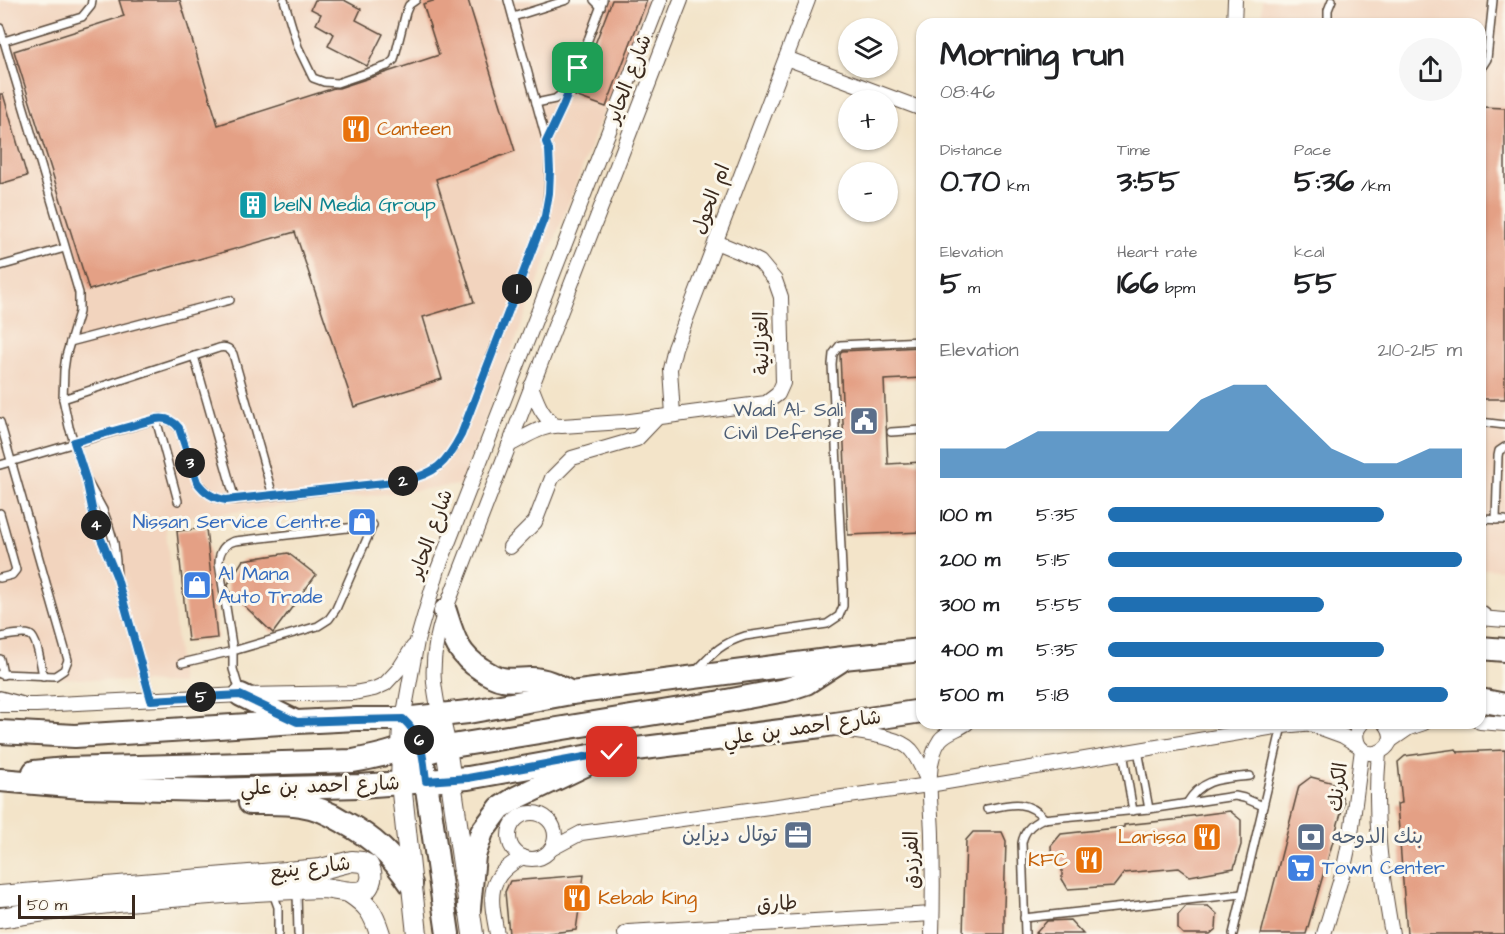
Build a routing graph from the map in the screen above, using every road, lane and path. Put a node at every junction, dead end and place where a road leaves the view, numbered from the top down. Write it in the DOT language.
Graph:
graph roads {
  1 [pos="92,0"];
  2 [pos="284,0"];
  3 [pos="416,0"];
  4 [pos="508,0"];
  5 [pos="567,0"];
  6 [pos="594,0"];
  7 [pos="660,0"];
  8 [pos="681,0"];
  9 [pos="808,0"];
  10 [pos="1234,0"];
  11 [pos="1332,0"];
  12 [pos="1493,0"];
  13 [pos="602,4"];
  14 [pos="513,17"];
  15 [pos="1234,18"];
  16 [pos="1328,18"];
  17 [pos="0,28"];
  18 [pos="4,41"];
  19 [pos="786,58"];
  20 [pos="1486,59"];
  21 [pos="570,87"];
  22 [pos="536,103"];
  23 [pos="916,107"];
  24 [pos="546,142"];
  25 [pos="716,242"];
  26 [pos="65,248"];
  27 [pos="0,266"];
  28 [pos="230,300"];
  29 [pos="916,341"];
  30 [pos="70,342"];
  31 [pos="194,356"];
  32 [pos="531,386"];
  33 [pos="63,399"];
  34 [pos="673,415"];
  35 [pos="658,417"];
  36 [pos="156,419"];
  37 [pos="0,422"];
  38 [pos="1486,423"];
  39 [pos="554,425"];
  40 [pos="1505,425"];
  41 [pos="916,430"];
  42 [pos="891,432"];
  43 [pos="74,442"];
  44 [pos="509,445"];
  45 [pos="1505,447"];
  46 [pos="12,462"];
  47 [pos="0,465"];
  48 [pos="86,479"];
  49 [pos="273,496"];
  50 [pos="235,500"];
  51 [pos="178,501"];
  52 [pos="0,513"];
  53 [pos="1486,519"];
  54 [pos="1496,520"];
  55 [pos="1505,520"];
  56 [pos="510,547"];
  57 [pos="0,578"];
  58 [pos="117,578"];
  59 [pos="445,611"];
  60 [pos="0,637"];
  61 [pos="417,641"];
  62 [pos="1486,648"];
  63 [pos="1505,650"];
  64 [pos="233,651"];
  65 [pos="916,651"];
  66 [pos="843,658"];
  67 [pos="0,659"];
  68 [pos="182,663"];
  69 [pos="2,674"];
  70 [pos="43,676"];
  71 [pos="689,678"];
  72 [pos="1486,691"];
  73 [pos="1505,691"];
  74 [pos="571,693"];
  75 [pos="0,695"];
  76 [pos="240,695"];
  77 [pos="151,700"];
  78 [pos="1486,701"];
  79 [pos="0,705"];
  80 [pos="36,705"];
  81 [pos="1505,705"];
  82 [pos="916,712"];
  83 [pos="439,716"];
  84 [pos="403,719"];
  85 [pos="297,722"];
  86 [pos="1486,722"];
  87 [pos="1505,724"];
  88 [pos="820,726"];
  89 [pos="956,729"];
  90 [pos="1264,729"];
  91 [pos="1281,729"];
  92 [pos="1325,729"];
  93 [pos="1358,729"];
  94 [pos="1389,729"];
  95 [pos="1408,729"];
  96 [pos="0,732"];
  97 [pos="1390,741"];
  98 [pos="414,747"];
  99 [pos="446,747"];
  100 [pos="1360,748"];
  101 [pos="1138,750"];
  102 [pos="612,752"];
  103 [pos="1122,752"];
  104 [pos="1379,753"];
  105 [pos="0,776"];
  106 [pos="1250,776"];
  107 [pos="451,779"];
  108 [pos="0,780"];
  109 [pos="426,781"];
  110 [pos="401,783"];
  111 [pos="50,784"];
  112 [pos="929,785"];
  113 [pos="1187,803"];
  114 [pos="1263,806"];
  115 [pos="987,809"];
  116 [pos="1149,809"];
  117 [pos="1134,811"];
  118 [pos="1045,819"];
  119 [pos="553,826"];
  120 [pos="581,833"];
  121 [pos="551,849"];
  122 [pos="523,857"];
  123 [pos="297,880"];
  124 [pos="411,885"];
  125 [pos="272,891"];
  126 [pos="141,892"];
  127 [pos="350,893"];
  128 [pos="1242,894"];
  129 [pos="0,896"];
  130 [pos="0,903"];
  131 [pos="469,908"];
  132 [pos="933,915"];
  133 [pos="0,917"];
  134 [pos="1024,918"];
  135 [pos="278,934"];
  136 [pos="298,934"];
  137 [pos="380,934"];
  138 [pos="417,934"];
  139 [pos="448,934"];
  140 [pos="473,934"];
  141 [pos="497,934"];
  142 [pos="625,934"];
  143 [pos="932,934"];
  144 [pos="1025,934"];
  145 [pos="1233,934"];
  146 [pos="1324,934"];
  147 [pos="1392,934"];
  1 -- 18 [label="lane"];
  2 -- 3 [label="lane"];
  4 -- 14 [label="lane"];
  5 -- 14 [label="lane"];
  6 -- 13 [label="lane"];
  7 -- 61 [label="street, شارع الحاير"];
  8 -- 32 [label="street, شارع الحاير"];
  9 -- 19 [label="street, ام الحول"];
  10 -- 15 [label="street"];
  11 -- 16 [label="lane"];
  12 -- 20 [label="lane"];
  13 -- 21 [label="lane"];
  14 -- 22 [label="lane"];
  17 -- 18 [label="lane"];
  18 -- 26 [label="lane"];
  19 -- 23 [label="street"];
  19 -- 25 [label="street, ام الحول"];
  21 -- 22 [label="lane"];
  21 -- 24 [label="lane"];
  22 -- 24 [label="lane"];
  24 -- 49 [label="lane"];
  25 -- 34 [label="street, ام الحول"];
  25 -- 34 [label="street, الغزلانية"];
  26 -- 27 [label="lane"];
  26 -- 30 [label="lane"];
  28 -- 30 [label="lane"];
  29 -- 71 [label="lane"];
  30 -- 33 [label="lane"];
  31 -- 33 [label="lane"];
  31 -- 49 [label="lane"];
  31 -- 50 [label="lane"];
  32 -- 39 [label="street"];
  32 -- 44 [label="street, شارع الحاير"];
  33 -- 43 [label="lane"];
  34 -- 35 [label="street, الغزلانية"];
  35 -- 39 [label="street, الغزلانية"];
  35 -- 56 [label="street"];
  36 -- 43 [label="lane"];
  36 -- 50 [label="lane"];
  36 -- 51 [label="lane"];
  37 -- 46 [label="lane"];
  38 -- 40 [label="lane"];
  39 -- 44 [label="street, الغزلانية"];
  41 -- 42 [label="lane"];
  43 -- 46 [label="lane"];
  43 -- 48 [label="lane"];
  44 -- 59 [label="street, شارع الحاير"];
  45 -- 54 [label="lane"];
  46 -- 47 [label="lane"];
  46 -- 70 [label="lane"];
  48 -- 58 [label="lane"];
  48 -- 58 [label="lane"];
  49 -- 50 [label="lane"];
  52 -- 57 [label="lane"];
  53 -- 54 [label="lane"];
  54 -- 55 [label="lane"];
  58 -- 77 [label="lane"];
  59 -- 74 [label="main road"];
  59 -- 83 [label="street, شارع الحاير"];
  60 -- 70 [label="lane"];
  61 -- 76 [label="street"];
  61 -- 84 [label="street, شارع الحاير"];
  62 -- 63 [label="main road"];
  64 -- 64 [label="lane"];
  64 -- 68 [label="lane"];
  64 -- 76 [label="lane"];
  65 -- 66 [label="main road"];
  66 -- 71 [label="main road"];
  66 -- 99 [label="main road"];
  67 -- 69 [label="lane"];
  69 -- 70 [label="lane"];
  71 -- 74 [label="main road"];
  72 -- 73 [label="main road"];
  74 -- 83 [label="main road"];
  75 -- 80 [label="lane"];
  76 -- 77 [label="street"];
  76 -- 85 [label="main road"];
  77 -- 80 [label="street"];
  78 -- 81 [label="main road"];
  79 -- 80 [label="street"];
  82 -- 88 [label="main road, شارع احمد بن علي"];
  83 -- 84 [label="main road"];
  83 -- 98 [label="main road"];
  83 -- 99 [label="street"];
  84 -- 85 [label="main road"];
  84 -- 98 [label="main road"];
  85 -- 96 [label="main road"];
  86 -- 87 [label="street"];
  88 -- 102 [label="main road, شارع احمد بن علي"];
  88 -- 112 [label="street, الفرزدق"];
  89 -- 112 [label="street, الفرزدق"];
  90 -- 101 [label="street"];
  91 -- 114 [label="lane"];
  92 -- 100 [label="street"];
  93 -- 100 [label="street, الكرنك"];
  94 -- 97 [label="street"];
  95 -- 97 [label="street"];
  97 -- 104 [label="street"];
  98 -- 99 [label="main road"];
  98 -- 105 [label="main road"];
  98 -- 109 [label="main road"];
  98 -- 110 [label="main road"];
  99 -- 107 [label="street"];
  100 -- 104 [label="street"];
  100 -- 146 [label="street, الكرنك"];
  101 -- 103 [label="street"];
  101 -- 116 [label="lane"];
  102 -- 107 [label="main road, شارع احمد بن علي"];
  102 -- 131 [label="main road"];
  103 -- 112 [label="street"];
  103 -- 117 [label="lane"];
  104 -- 147 [label="street, الكرنك"];
  106 -- 113 [label="lane"];
  107 -- 109 [label="main road, شارع احمد بن علي"];
  107 -- 131 [label="street"];
  108 -- 111 [label="main road, شارع احمد بن علي"];
  109 -- 110 [label="main road, شارع احمد بن علي"];
  109 -- 139 [label="main road"];
  110 -- 111 [label="main road, شارع احمد بن علي"];
  110 -- 124 [label="street"];
  111 -- 124 [label="main road"];
  112 -- 120 [label="street"];
  112 -- 132 [label="street, الفرزدق"];
  113 -- 114 [label="lane"];
  113 -- 116 [label="lane"];
  114 -- 128 [label="lane"];
  115 -- 118 [label="lane"];
  116 -- 117 [label="lane"];
  117 -- 118 [label="lane"];
  118 -- 134 [label="lane"];
  119 -- 120 [label="street"];
  119 -- 121 [label="street"];
  119 -- 122 [label="street"];
  120 -- 121 [label="street"];
  121 -- 122 [label="street"];
  122 -- 141 [label="street"];
  123 -- 125 [label="street, شارع ينبع"];
  123 -- 126 [label="street, شارع ينبع"];
  123 -- 127 [label="street, شارع ينبع"];
  123 -- 127 [label="street, شارع ينبع"];
  123 -- 136 [label="lane"];
  124 -- 138 [label="street"];
  125 -- 126 [label="street, شارع ينبع"];
  125 -- 135 [label="lane"];
  126 -- 129 [label="street, شارع ينبع"];
  126 -- 133 [label="street, شارع ينبع"];
  127 -- 137 [label="street"];
  128 -- 134 [label="lane"];
  128 -- 145 [label="lane"];
  130 -- 133 [label="street"];
  131 -- 140 [label="street"];
  132 -- 142 [label="street, طارق"];
  132 -- 143 [label="street, الفرزدق"];
  134 -- 144 [label="lane"];
}
